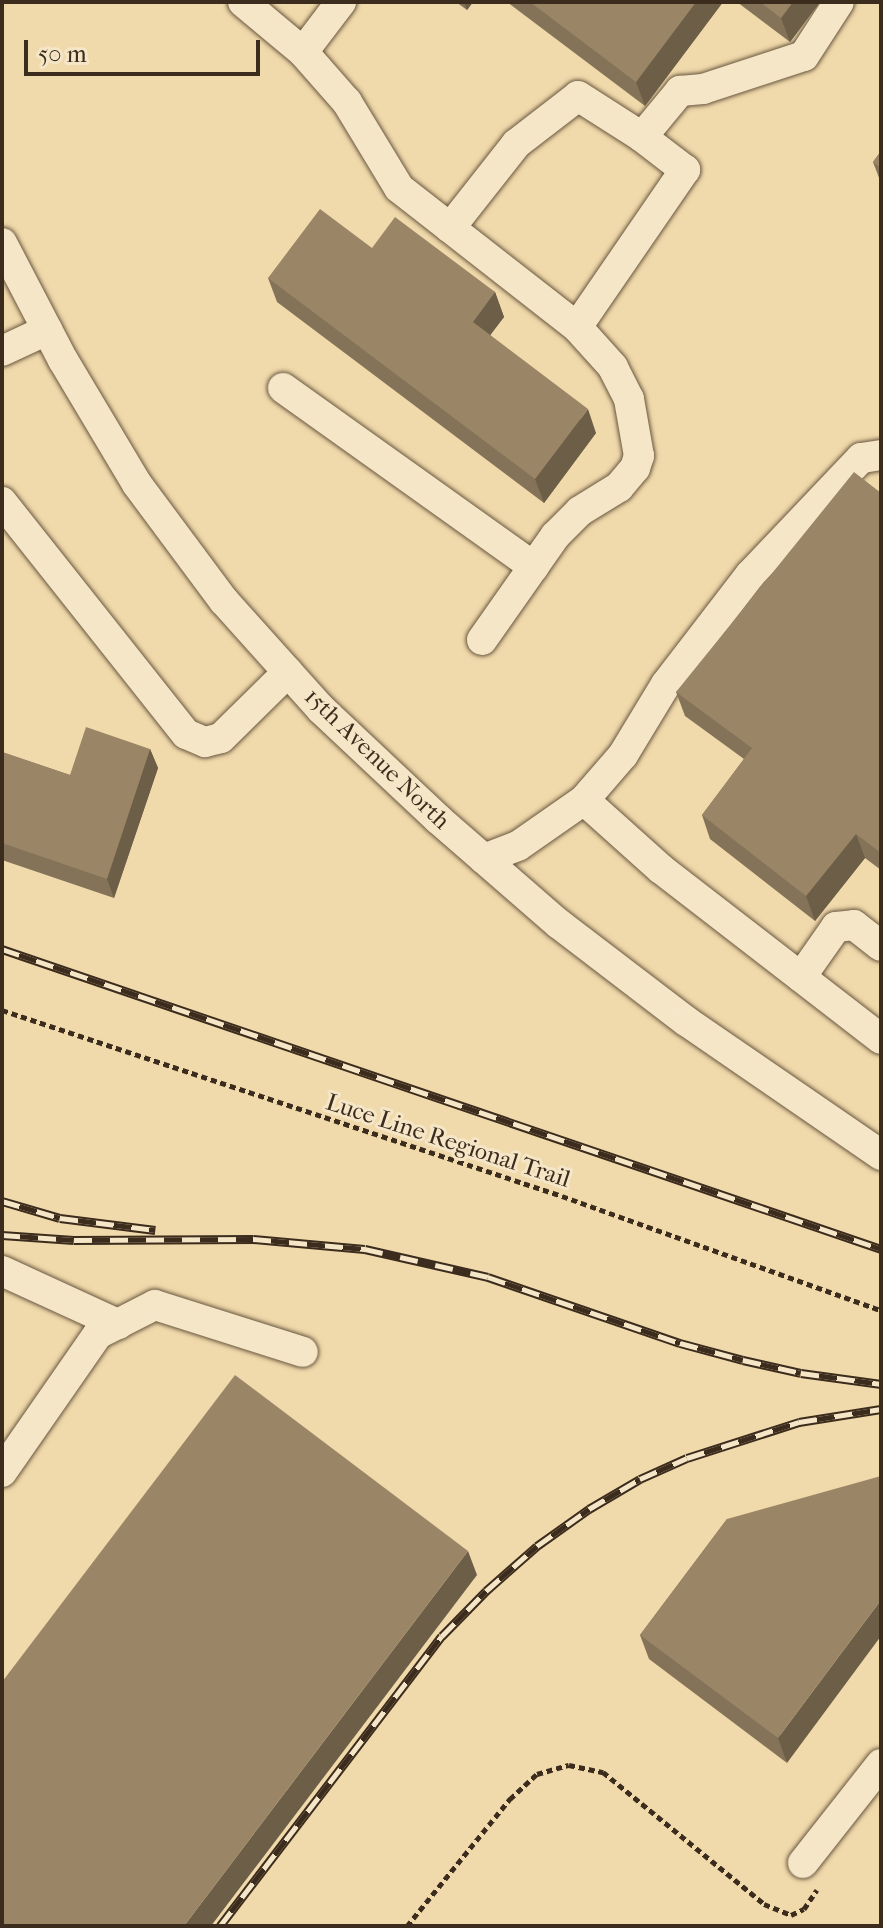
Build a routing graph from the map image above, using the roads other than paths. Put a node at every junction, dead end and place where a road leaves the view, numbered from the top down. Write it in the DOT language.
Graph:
graph roads {
  1 [pos="243,2"];
  2 [pos="341,2"];
  3 [pos="839,2"];
  4 [pos="303,52"];
  5 [pos="642,137"];
  6 [pos="450,228"];
  7 [pos="2,243"];
  8 [pos="577,327"];
  9 [pos="47,330"];
  10 [pos="2,351"];
  11 [pos="283,388"];
  12 [pos="881,455"];
  13 [pos="2,502"];
  14 [pos="534,567"];
  15 [pos="482,640"];
  16 [pos="288,672"];
  17 [pos="584,800"];
  18 [pos="484,859"];
  19 [pos="881,946"];
  20 [pos="801,977"];
  21 [pos="881,1039"];
  22 [pos="881,1155"];
  23 [pos="2,1271"];
  24 [pos="118,1324"];
  25 [pos="303,1352"];
  26 [pos="2,1472"];
  27 [pos="881,1764"];
  28 [pos="803,1863"];
  1 -- 4 [label="street"];
  2 -- 4 [label="street"];
  3 -- 5 [label="street"];
  4 -- 6 [label="street"];
  5 -- 6 [label="street"];
  5 -- 8 [label="street"];
  6 -- 8 [label="street"];
  7 -- 9 [label="street, 15th Avenue North"];
  8 -- 14 [label="street"];
  9 -- 10 [label="street"];
  9 -- 16 [label="street, 15th Avenue North"];
  11 -- 14 [label="street"];
  12 -- 17 [label="street"];
  13 -- 16 [label="street"];
  14 -- 15 [label="street"];
  16 -- 18 [label="street, 15th Avenue North"];
  17 -- 18 [label="street"];
  17 -- 20 [label="street"];
  18 -- 22 [label="street, 15th Avenue North"];
  19 -- 20 [label="street"];
  20 -- 21 [label="street"];
  23 -- 24 [label="street"];
  24 -- 25 [label="street"];
  24 -- 26 [label="street"];
  27 -- 28 [label="street"];
}
